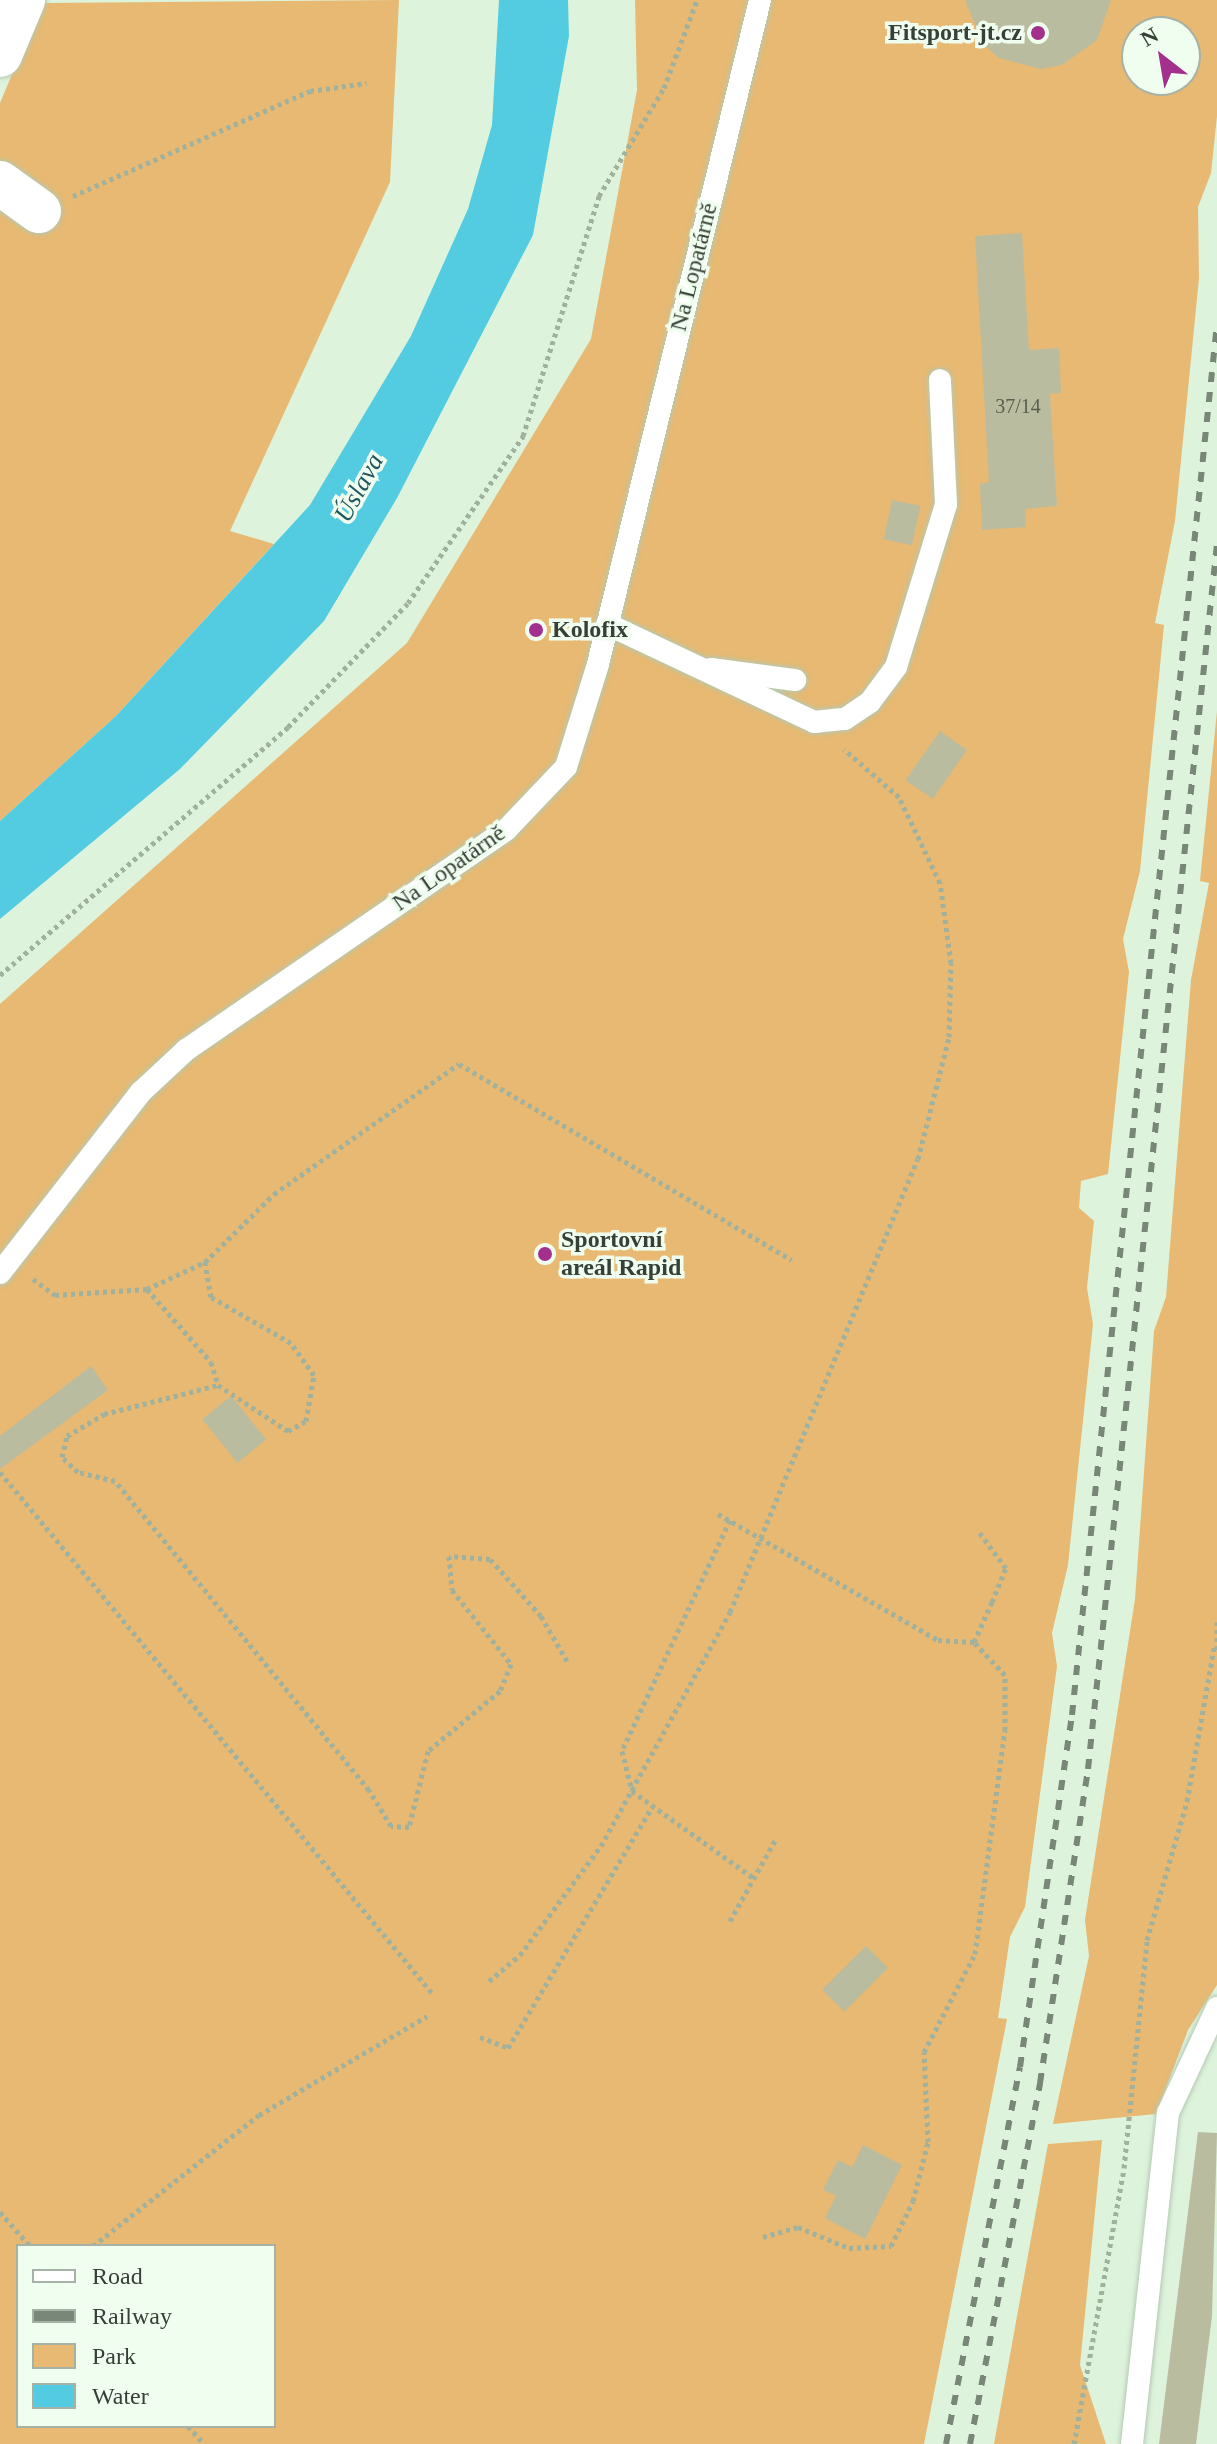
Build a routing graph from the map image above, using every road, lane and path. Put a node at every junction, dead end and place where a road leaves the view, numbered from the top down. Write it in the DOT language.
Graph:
graph roads {
  1 [pos="23,0"];
  2 [pos="697,0"];
  3 [pos="760,0"];
  4 [pos="0,55"];
  5 [pos="366,83"];
  6 [pos="0,183"];
  7 [pos="39,211"];
  8 [pos="940,380"];
  9 [pos="607,624"];
  10 [pos="694,667"];
  11 [pos="795,680"];
  12 [pos="814,722"];
  13 [pos="0,975"];
  14 [pos="792,1260"];
  15 [pos="205,1262"];
  16 [pos="5,1268"];
  17 [pos="147,1289"];
  18 [pos="218,1385"];
  19 [pos="0,1472"];
  20 [pos="718,1514"];
  21 [pos="730,1520"];
  22 [pos="979,1532"];
  23 [pos="759,1539"];
  24 [pos="1217,1622"];
  25 [pos="974,1642"];
  26 [pos="1216,1647"];
  27 [pos="567,1661"];
  28 [pos="632,1791"];
  29 [pos="652,1807"];
  30 [pos="777,1837"];
  31 [pos="752,1877"];
  32 [pos="730,1921"];
  33 [pos="489,1981"];
  34 [pos="432,1993"];
  35 [pos="1217,2008"];
  36 [pos="427,2016"];
  37 [pos="480,2037"];
  38 [pos="0,2212"];
  39 [pos="763,2237"];
  40 [pos="28,2244"];
  41 [pos="96,2244"];
  42 [pos="190,2428"];
  43 [pos="204,2444"];
  44 [pos="1074,2444"];
  45 [pos="1132,2444"];
  1 -- 4 [label="street"];
  2 -- 13 [label="path"];
  3 -- 9 [label="lane, Na Lopatárně"];
  5 -- 7 [label="path"];
  6 -- 7 [label="street"];
  8 -- 12 [label="lane"];
  9 -- 10 [label="lane"];
  9 -- 16 [label="lane, Na Lopatárně"];
  10 -- 11 [label="lane"];
  10 -- 12 [label="lane"];
  12 -- 23 [label="path"];
  14 -- 15 [label="path"];
  15 -- 17 [label="path"];
  15 -- 18 [label="path"];
  16 -- 17 [label="path"];
  17 -- 18 [label="path"];
  18 -- 27 [label="path"];
  19 -- 34 [label="path"];
  20 -- 21 [label="path"];
  21 -- 23 [label="path"];
  21 -- 28 [label="path"];
  22 -- 25 [label="path"];
  23 -- 25 [label="path"];
  23 -- 28 [label="path"];
  24 -- 26 [label="path"];
  25 -- 39 [label="path"];
  26 -- 44 [label="path"];
  28 -- 29 [label="path"];
  28 -- 33 [label="path"];
  29 -- 31 [label="path"];
  29 -- 37 [label="path"];
  30 -- 31 [label="path"];
  31 -- 32 [label="path"];
  35 -- 45 [label="lane"];
  36 -- 41 [label="path"];
  38 -- 40 [label="path"];
  42 -- 43 [label="path"];
}
